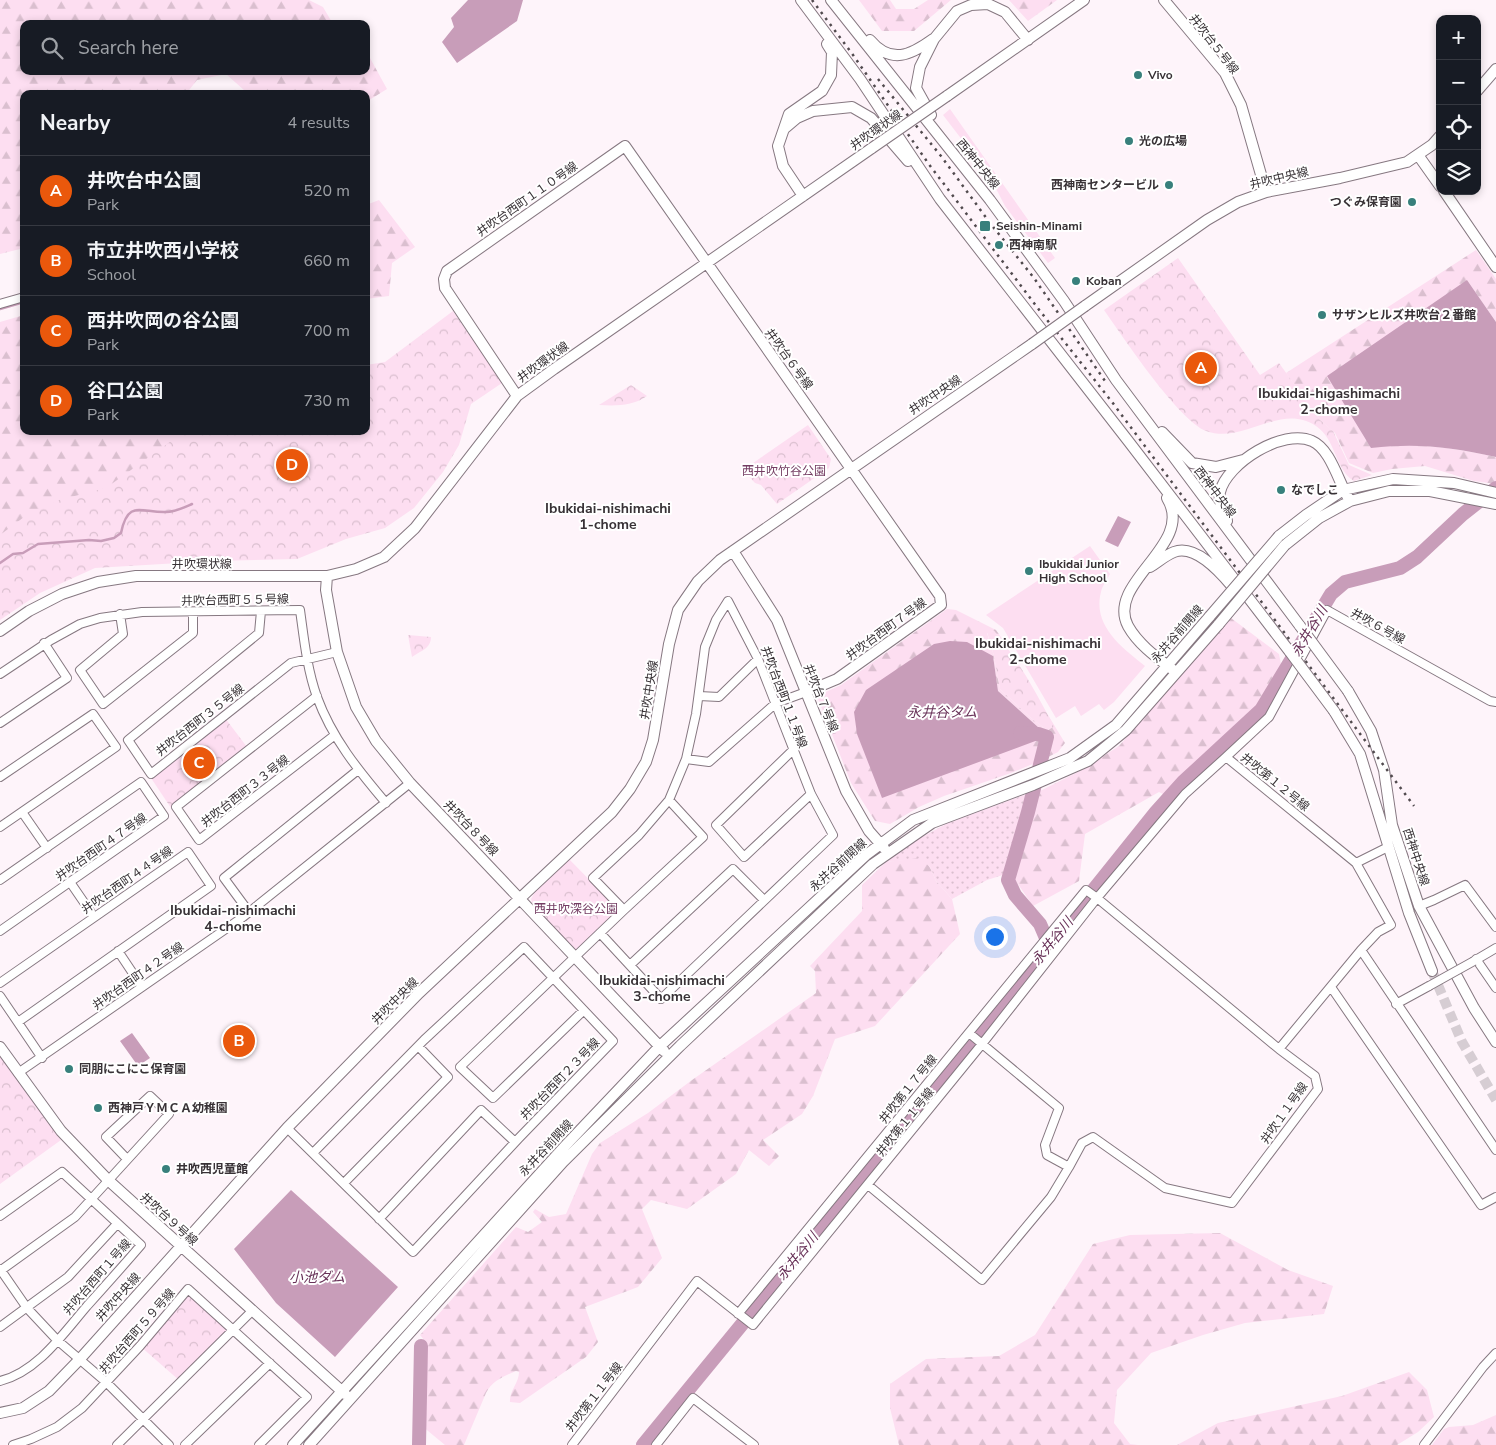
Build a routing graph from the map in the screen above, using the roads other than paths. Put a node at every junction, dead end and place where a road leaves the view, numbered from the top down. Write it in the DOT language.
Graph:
graph roads {
  1 [pos="800,0"];
  2 [pos="833,0"];
  3 [pos="1084,0"];
  4 [pos="1164,0"];
  5 [pos="934,38"];
  6 [pos="1028,40"];
  7 [pos="1496,69"];
  8 [pos="1481,86"];
  9 [pos="783,130"];
  10 [pos="1436,140"];
  11 [pos="1418,155"];
  12 [pos="1436,180"];
  13 [pos="1266,192"];
  14 [pos="1447,195"];
  15 [pos="803,196"];
  16 [pos="940,199"];
  17 [pos="990,200"];
  18 [pos="707,263"];
  19 [pos="1496,267"];
  20 [pos="20,298"];
  21 [pos="0,304"];
  22 [pos="1116,380"];
  23 [pos="517,396"];
  24 [pos="1244,460"];
  25 [pos="1145,463"];
  26 [pos="851,469"];
  27 [pos="1343,490"];
  28 [pos="1496,493"];
  29 [pos="1350,501"];
  30 [pos="1496,504"];
  31 [pos="1282,541"];
  32 [pos="1239,545"];
  33 [pos="733,551"];
  34 [pos="1145,570"];
  35 [pos="328,576"];
  36 [pos="260,611"];
  37 [pos="193,612"];
  38 [pos="120,614"];
  39 [pos="0,631"];
  40 [pos="44,643"];
  41 [pos="337,652"];
  42 [pos="1290,652"];
  43 [pos="308,659"];
  44 [pos="758,659"];
  45 [pos="1166,665"];
  46 [pos="1177,673"];
  47 [pos="0,674"];
  48 [pos="806,692"];
  49 [pos="317,696"];
  50 [pos="699,696"];
  51 [pos="1496,702"];
  52 [pos="776,704"];
  53 [pos="0,723"];
  54 [pos="335,735"];
  55 [pos="793,750"];
  56 [pos="1226,757"];
  57 [pos="686,759"];
  58 [pos="358,770"];
  59 [pos="0,777"];
  60 [pos="410,782"];
  61 [pos="811,794"];
  62 [pos="669,800"];
  63 [pos="386,803"];
  64 [pos="22,812"];
  65 [pos="0,827"];
  66 [pos="880,844"];
  67 [pos="1388,846"];
  68 [pos="47,848"];
  69 [pos="888,853"];
  70 [pos="1356,863"];
  71 [pos="0,880"];
  72 [pos="70,882"];
  73 [pos="1096,897"];
  74 [pos="520,898"];
  75 [pos="764,900"];
  76 [pos="1419,906"];
  77 [pos="624,910"];
  78 [pos="249,912"];
  79 [pos="94,917"];
  80 [pos="1496,927"];
  81 [pos="0,931"];
  82 [pos="600,933"];
  83 [pos="1496,948"];
  84 [pos="1361,950"];
  85 [pos="118,952"];
  86 [pos="575,956"];
  87 [pos="1475,960"];
  88 [pos="630,965"];
  89 [pos="1432,971"];
  90 [pos="554,978"];
  91 [pos="0,983"];
  92 [pos="142,987"];
  93 [pos="1331,987"];
  94 [pos="1496,988"];
  95 [pos="0,996"];
  96 [pos="1396,1004"];
  97 [pos="583,1010"];
  98 [pos="18,1022"];
  99 [pos="969,1033"];
  100 [pos="1496,1042"];
  101 [pos="982,1044"];
  102 [pos="418,1046"];
  103 [pos="660,1046"];
  104 [pos="0,1047"];
  105 [pos="1280,1049"];
  106 [pos="669,1057"];
  107 [pos="42,1058"];
  108 [pos="18,1074"];
  109 [pos="287,1128"];
  110 [pos="515,1142"];
  111 [pos="1496,1150"];
  112 [pos="313,1153"];
  113 [pos="127,1159"];
  114 [pos="1069,1167"];
  115 [pos="108,1180"];
  116 [pos="344,1183"];
  117 [pos="868,1185"];
  118 [pos="1496,1197"];
  119 [pos="91,1200"];
  120 [pos="0,1216"];
  121 [pos="379,1219"];
  122 [pos="117,1224"];
  123 [pos="180,1246"];
  124 [pos="0,1270"];
  125 [pos="27,1308"];
  126 [pos="252,1311"];
  127 [pos="740,1315"];
  128 [pos="0,1327"];
  129 [pos="233,1329"];
  130 [pos="57,1340"];
  131 [pos="1496,1353"];
  132 [pos="79,1360"];
  133 [pos="270,1363"];
  134 [pos="0,1381"];
  135 [pos="106,1382"];
  136 [pos="341,1391"];
  137 [pos="351,1399"];
  138 [pos="0,1413"];
  139 [pos="143,1418"];
  140 [pos="32,1442"];
  141 [pos="13,1445"];
  142 [pos="117,1445"];
  143 [pos="169,1445"];
  144 [pos="185,1445"];
  145 [pos="259,1445"];
  146 [pos="293,1445"];
  147 [pos="309,1445"];
  148 [pos="572,1445"];
  149 [pos="656,1445"];
  150 [pos="754,1445"];
  151 [pos="1424,1445"];
  1 -- 9 [label="street"];
  1 -- 16 [label="street, 西神中央線"];
  2 -- 5 [label="street"];
  2 -- 17 [label="street, 西神中央線"];
  3 -- 6 [label="street, 井吹環状線"];
  4 -- 13 [label="street, 井吹台５号線"];
  5 -- 6 [label="street"];
  5 -- 17 [label="street"];
  6 -- 15 [label="street, 井吹環状線, bridge"];
  7 -- 8 [label="street"];
  9 -- 15 [label="street"];
  9 -- 16 [label="street"];
  10 -- 11 [label="street, 井吹中央線"];
  11 -- 12 [label="street"];
  11 -- 13 [label="street, 井吹中央線"];
  13 -- 26 [label="street, 井吹中央線, bridge"];
  14 -- 19 [label="street"];
  15 -- 18 [label="street, 井吹環状線"];
  16 -- 25 [label="street, 西神中央線"];
  17 -- 22 [label="street, 西神中央線"];
  18 -- 23 [label="street, 井吹環状線"];
  18 -- 23 [label="street, 井吹台西町１１０号線"];
  18 -- 26 [label="street, 井吹台６号線"];
  20 -- 21 [label="street"];
  22 -- 24 [label="street"];
  22 -- 32 [label="street, 西神中央線"];
  23 -- 35 [label="street, 井吹環状線"];
  24 -- 27 [label="street"];
  24 -- 32 [label="street"];
  25 -- 34 [label="street"];
  25 -- 42 [label="street, 西神中央線"];
  26 -- 33 [label="street, 井吹中央線"];
  26 -- 48 [label="street, 井吹台西町７号線"];
  27 -- 28 [label="street, 永井谷前開線"];
  27 -- 29 [label="street"];
  27 -- 31 [label="street, 永井谷前開線"];
  29 -- 30 [label="street, 永井谷前開線"];
  29 -- 31 [label="street, 永井谷前開線"];
  31 -- 45 [label="street, 永井谷前開線, bridge"];
  31 -- 46 [label="street, 永井谷前開線, bridge"];
  32 -- 76 [label="street, 西神中央線, bridge"];
  33 -- 48 [label="street, 井吹台７号線"];
  33 -- 74 [label="street, 井吹中央線"];
  34 -- 42 [label="street"];
  34 -- 45 [label="street"];
  35 -- 39 [label="street, 井吹環状線"];
  35 -- 41 [label="street, 井吹台８号線"];
  36 -- 37 [label="street, 井吹台西町５５号線"];
  36 -- 43 [label="street, 井吹台西町５５号線"];
  36 -- 43 [label="street, 井吹台西町３５号線"];
  37 -- 38 [label="street, 井吹台西町５５号線"];
  37 -- 38 [label="street"];
  38 -- 40 [label="street, 井吹台西町５５号線"];
  40 -- 47 [label="street, 井吹台西町５５号線"];
  40 -- 53 [label="street"];
  41 -- 43 [label="street, 井吹台西町３５号線"];
  41 -- 60 [label="street, 井吹台８号線"];
  42 -- 67 [label="street, 西神中央線, bridge"];
  43 -- 49 [label="street, 井吹台西町５５号線"];
  44 -- 50 [label="street"];
  44 -- 50 [label="street, 井吹台西町１１号線"];
  44 -- 52 [label="street, 井吹台西町１１号線"];
  45 -- 46 [label="street"];
  45 -- 66 [label="street, 永井谷前開線"];
  46 -- 69 [label="street, 永井谷前開線"];
  48 -- 52 [label="street"];
  48 -- 66 [label="street, 井吹台７号線"];
  49 -- 54 [label="street, 井吹台西町５５号線"];
  49 -- 54 [label="street, 井吹台西町３３号線"];
  50 -- 57 [label="street, 井吹台西町１１号線"];
  51 -- 56 [label="street, 井吹６号線"];
  52 -- 55 [label="street, 井吹台西町１１号線"];
  52 -- 57 [label="street"];
  54 -- 58 [label="street, 井吹台西町５５号線"];
  55 -- 61 [label="street, 井吹台西町１１号線"];
  55 -- 61 [label="street"];
  56 -- 70 [label="street, 井吹第１２号線"];
  56 -- 73 [label="street, 井吹第１２号線"];
  57 -- 62 [label="street, 井吹台西町１１号線"];
  58 -- 63 [label="street, 井吹台西町５５号線"];
  58 -- 78 [label="street"];
  59 -- 64 [label="street"];
  60 -- 63 [label="street, 井吹台西町４２号線"];
  60 -- 74 [label="street, 井吹台８号線"];
  61 -- 75 [label="street, 井吹台西町１１号線"];
  62 -- 77 [label="street, 井吹台西町１１号線"];
  62 -- 77 [label="street"];
  63 -- 78 [label="street, 井吹台西町４２号線"];
  64 -- 65 [label="street"];
  64 -- 68 [label="street"];
  66 -- 69 [label="street, 井吹台７号線"];
  66 -- 103 [label="street, 永井谷前開線"];
  67 -- 70 [label="street"];
  67 -- 89 [label="street, 西神中央線"];
  68 -- 71 [label="street, 井吹台西町４７号線"];
  68 -- 72 [label="street, 井吹台西町４７号線"];
  69 -- 106 [label="street, 永井谷前開線"];
  70 -- 84 [label="street, 井吹第１２号線"];
  72 -- 79 [label="street"];
  72 -- 81 [label="street, 井吹台西町４７号線"];
  73 -- 99 [label="street, 井吹第１７号線"];
  73 -- 101 [label="street, 井吹第１１号線"];
  73 -- 105 [label="street"];
  74 -- 86 [label="street, 井吹台８号線"];
  74 -- 109 [label="street, 井吹中央線"];
  75 -- 88 [label="street"];
  75 -- 88 [label="street, 井吹台西町１１号線"];
  76 -- 80 [label="street"];
  76 -- 100 [label="street, 西神中央線"];
  77 -- 82 [label="street"];
  78 -- 92 [label="street, 井吹台西町４２号線"];
  79 -- 85 [label="street, 井吹台西町４４号線"];
  79 -- 91 [label="street, 井吹台西町４４号線"];
  82 -- 86 [label="street"];
  82 -- 88 [label="street, 井吹台西町１１号線"];
  83 -- 87 [label="street"];
  84 -- 93 [label="street"];
  84 -- 96 [label="street"];
  85 -- 92 [label="street"];
  85 -- 98 [label="street, 井吹台西町４４号線"];
  86 -- 90 [label="street"];
  86 -- 103 [label="street, 井吹台８号線"];
  87 -- 94 [label="street"];
  87 -- 96 [label="street, bridge"];
  90 -- 97 [label="street, 井吹台西町２３号線"];
  90 -- 97 [label="street"];
  90 -- 102 [label="street, 井吹台西町２３号線"];
  92 -- 107 [label="street, 井吹台西町４２号線"];
  93 -- 105 [label="street"];
  93 -- 118 [label="street"];
  95 -- 98 [label="street"];
  96 -- 111 [label="street"];
  97 -- 110 [label="street, 井吹台西町２３号線"];
  98 -- 107 [label="street"];
  99 -- 101 [label="street"];
  99 -- 127 [label="street, 井吹第１７号線"];
  101 -- 114 [label="street"];
  101 -- 117 [label="street, 井吹第１１号線"];
  102 -- 112 [label="street, 井吹台西町２３号線"];
  102 -- 116 [label="street"];
  103 -- 106 [label="street, 井吹台８号線"];
  103 -- 136 [label="street, 永井谷前開線"];
  104 -- 108 [label="street, 井吹台９号線"];
  105 -- 114 [label="street, 井吹１１号線"];
  106 -- 137 [label="street, 永井谷前開線"];
  107 -- 108 [label="street, 井吹台西町４２号線"];
  108 -- 115 [label="street, 井吹台９号線"];
  109 -- 112 [label="street, 井吹台西町２３号線"];
  109 -- 123 [label="street, 井吹中央線"];
  110 -- 121 [label="street"];
  110 -- 121 [label="street, 井吹台西町２３号線"];
  112 -- 116 [label="street, 井吹台西町２３号線"];
  113 -- 113 [label="street"];
  113 -- 115 [label="street"];
  114 -- 117 [label="street"];
  115 -- 119 [label="street"];
  115 -- 123 [label="street, 井吹台９号線"];
  116 -- 121 [label="street, 井吹台西町２３号線"];
  117 -- 127 [label="street, 井吹第１１号線"];
  119 -- 120 [label="street, 井吹台西町１号線"];
  119 -- 122 [label="street, 井吹台西町１号線"];
  119 -- 124 [label="street"];
  122 -- 125 [label="street"];
  122 -- 130 [label="street, 井吹台西町１号線"];
  123 -- 126 [label="street, 井吹台９号線"];
  123 -- 132 [label="street, 井吹中央線"];
  124 -- 125 [label="street"];
  125 -- 128 [label="street"];
  125 -- 130 [label="street"];
  126 -- 129 [label="street"];
  126 -- 136 [label="street, 井吹台９号線"];
  127 -- 148 [label="street, 井吹第１１号線"];
  129 -- 133 [label="street, 井吹台西町５９号線"];
  129 -- 135 [label="street, 井吹台西町５９号線"];
  129 -- 139 [label="street"];
  130 -- 132 [label="street"];
  130 -- 134 [label="street, 井吹台西町１号線"];
  131 -- 151 [label="street"];
  132 -- 135 [label="street"];
  132 -- 138 [label="street, 井吹中央線"];
  133 -- 144 [label="street"];
  133 -- 145 [label="street, 井吹台西町５９号線"];
  135 -- 139 [label="street"];
  135 -- 140 [label="street, 井吹台西町５９号線"];
  136 -- 137 [label="street, 井吹台９号線"];
  136 -- 146 [label="street, 永井谷前開線"];
  137 -- 147 [label="street, 永井谷前開線"];
  139 -- 142 [label="street"];
  139 -- 143 [label="street"];
  140 -- 141 [label="street, 井吹台西町５９号線"];
  149 -- 150 [label="street"];
}
